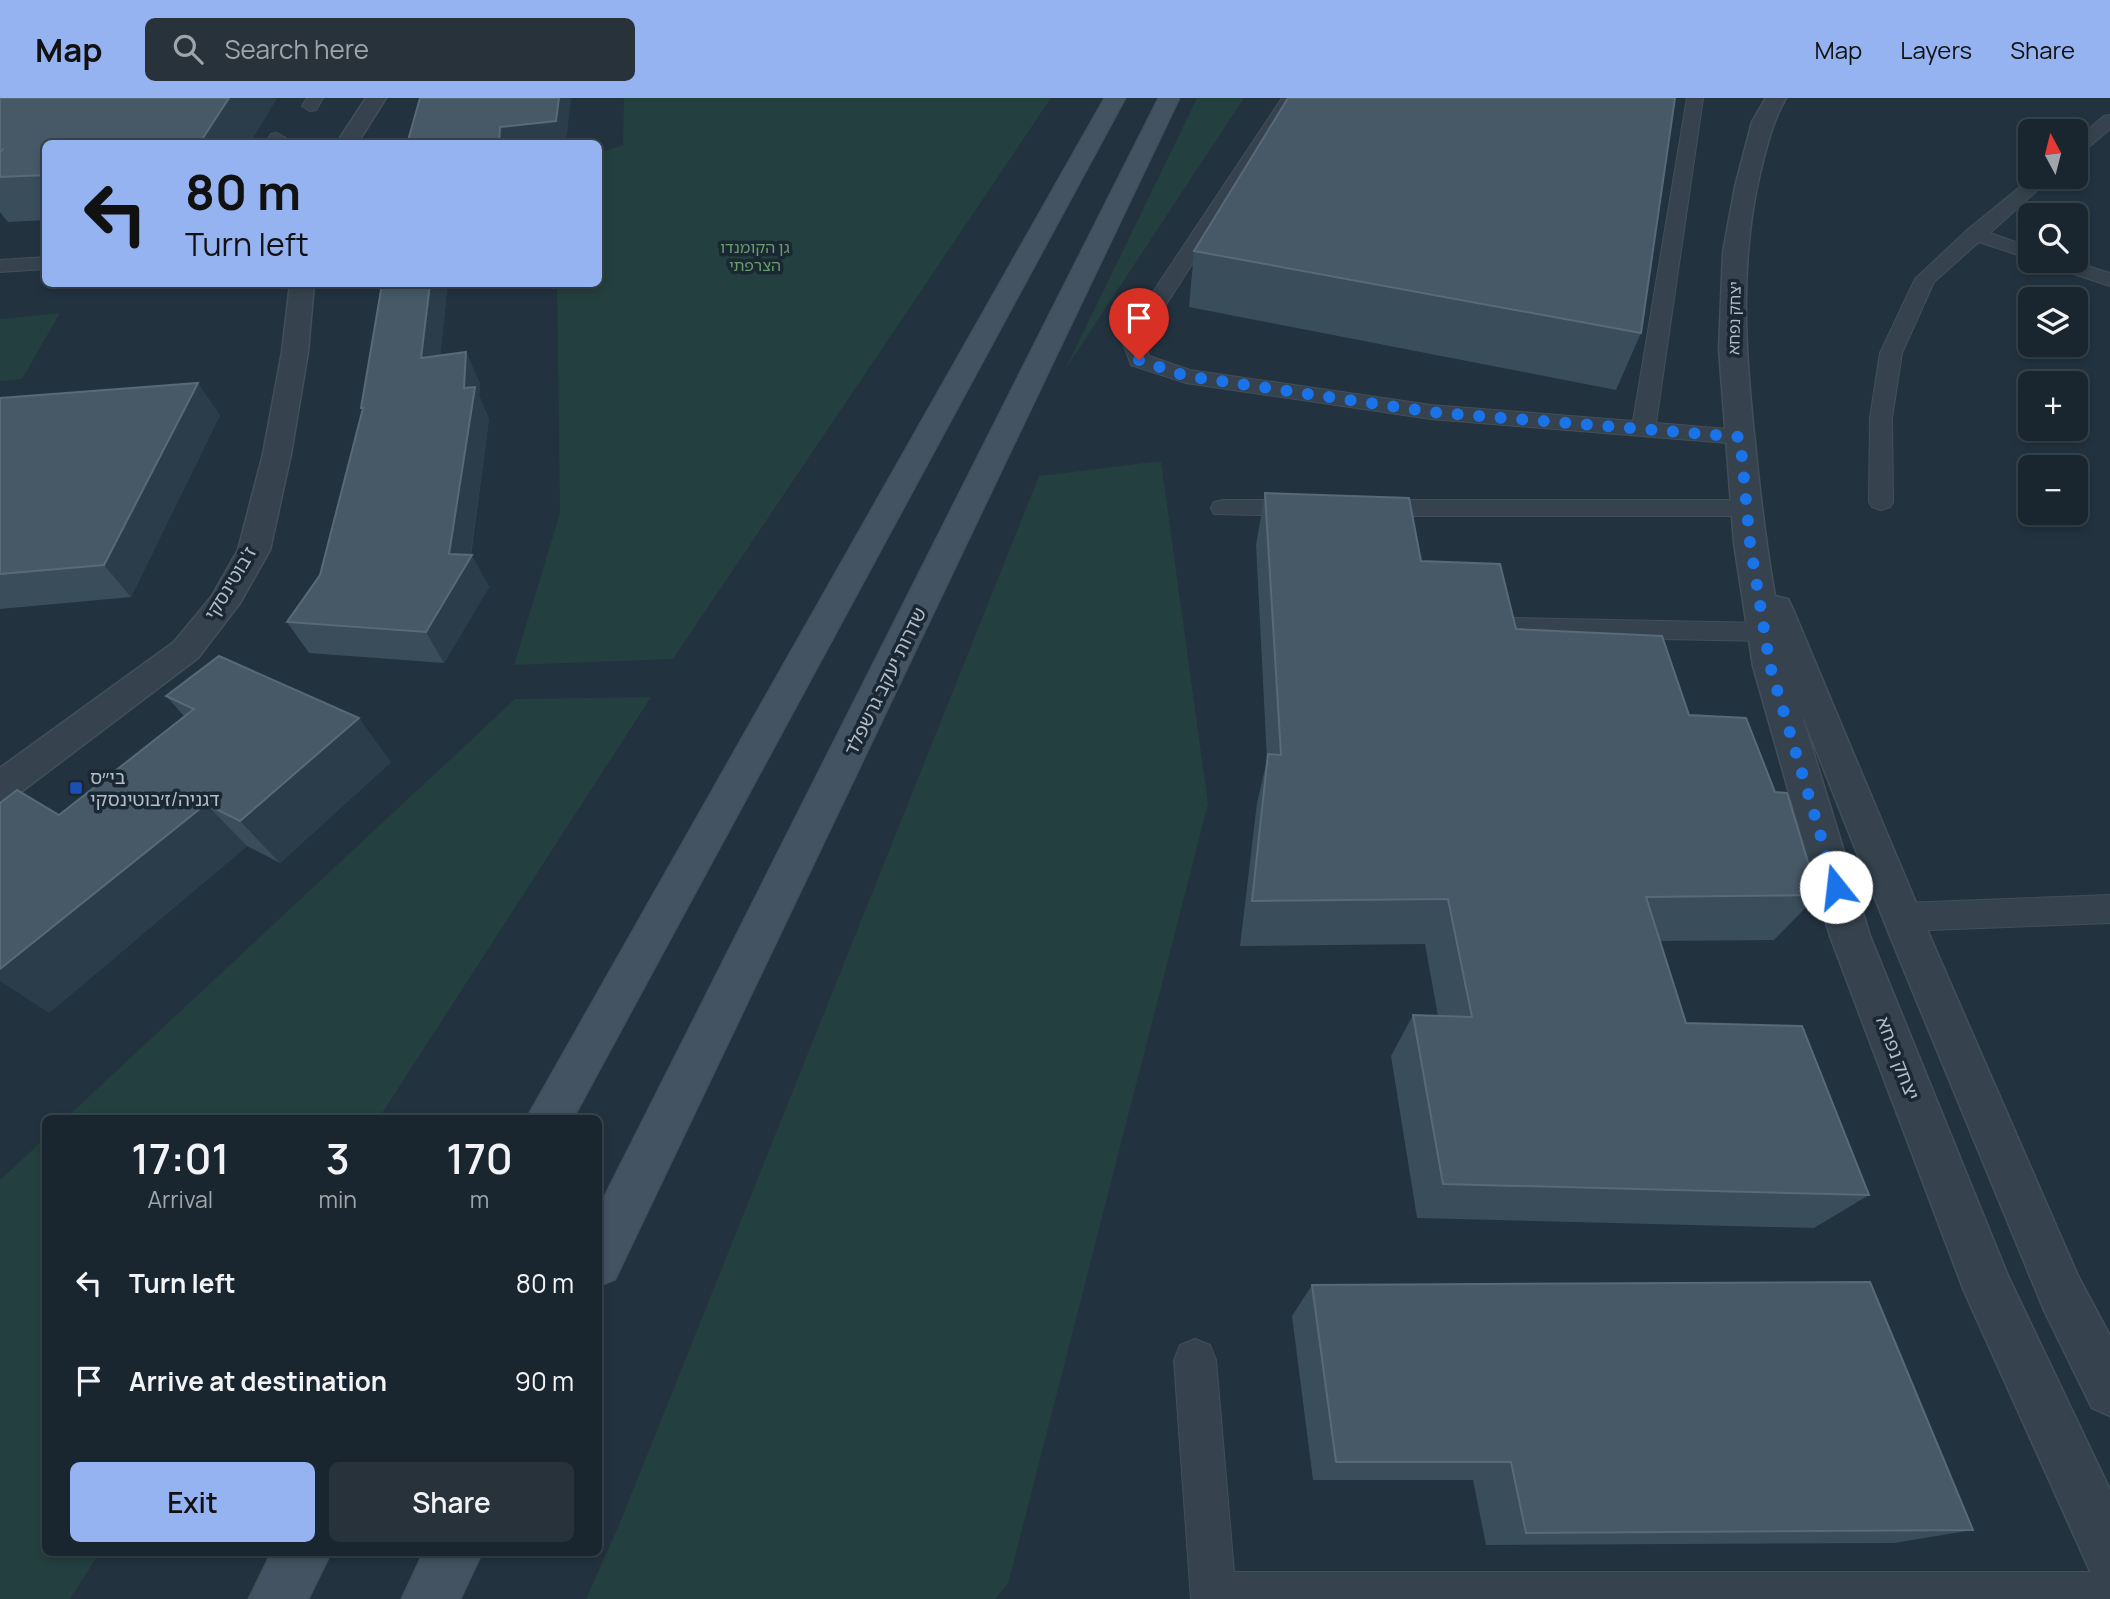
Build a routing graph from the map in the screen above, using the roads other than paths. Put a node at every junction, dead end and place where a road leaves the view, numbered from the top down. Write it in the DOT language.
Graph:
graph roads {
  1 [pos="376,98"];
  2 [pos="1115,98"];
  3 [pos="1169,98"];
  4 [pos="1290,98"];
  5 [pos="1695,98"];
  6 [pos="1776,98"];
  7 [pos="2110,120"];
  8 [pos="2088,139"];
  9 [pos="349,140"];
  10 [pos="2028,189"];
  11 [pos="1974,234"];
  12 [pos="2018,249"];
  13 [pos="42,262"];
  14 [pos="0,266"];
  15 [pos="2088,273"];
  16 [pos="2110,280"];
  17 [pos="302,287"];
  18 [pos="1643,430"];
  19 [pos="1740,437"];
  20 [pos="1881,502"];
  21 [pos="1223,508"];
  22 [pos="1748,526"];
  23 [pos="1509,627"];
  24 [pos="1764,632"];
  25 [pos="0,788"];
  26 [pos="2110,909"];
  27 [pos="1902,917"];
  28 [pos="551,1115"];
  29 [pos="602,1254"];
  30 [pos="1195,1360"];
  31 [pos="2110,1390"];
  32 [pos="2110,1551"];
  33 [pos="301,1556"];
  34 [pos="452,1556"];
  35 [pos="2110,1595"];
  36 [pos="277,1599"];
  37 [pos="430,1599"];
  1 -- 9 [label="street"];
  2 -- 28 [label="main road"];
  3 -- 29 [label="main road, שדרות יעקב גרשפלד"];
  4 -- 18 [label="lane"];
  5 -- 18 [label="lane"];
  6 -- 19 [label="street, יצחק נפחא"];
  7 -- 8 [label="lane"];
  10 -- 11 [label="lane"];
  11 -- 12 [label="lane"];
  11 -- 20 [label="lane"];
  13 -- 14 [label="lane"];
  15 -- 16 [label="lane"];
  17 -- 25 [label="street, ז'בוטינסקי"];
  18 -- 19 [label="lane"];
  19 -- 22 [label="street, יצחק נפחא"];
  21 -- 22 [label="lane"];
  22 -- 24 [label="street, יצחק נפחא"];
  22 -- 27 [label="street, יצחק נפחא"];
  23 -- 24 [label="lane"];
  24 -- 32 [label="street, יצחק נפחא"];
  26 -- 27 [label="lane"];
  27 -- 31 [label="street, יצחק נפחא"];
  30 -- 35 [label="lane"];
  33 -- 36 [label="main road"];
  34 -- 37 [label="main road"];
}
